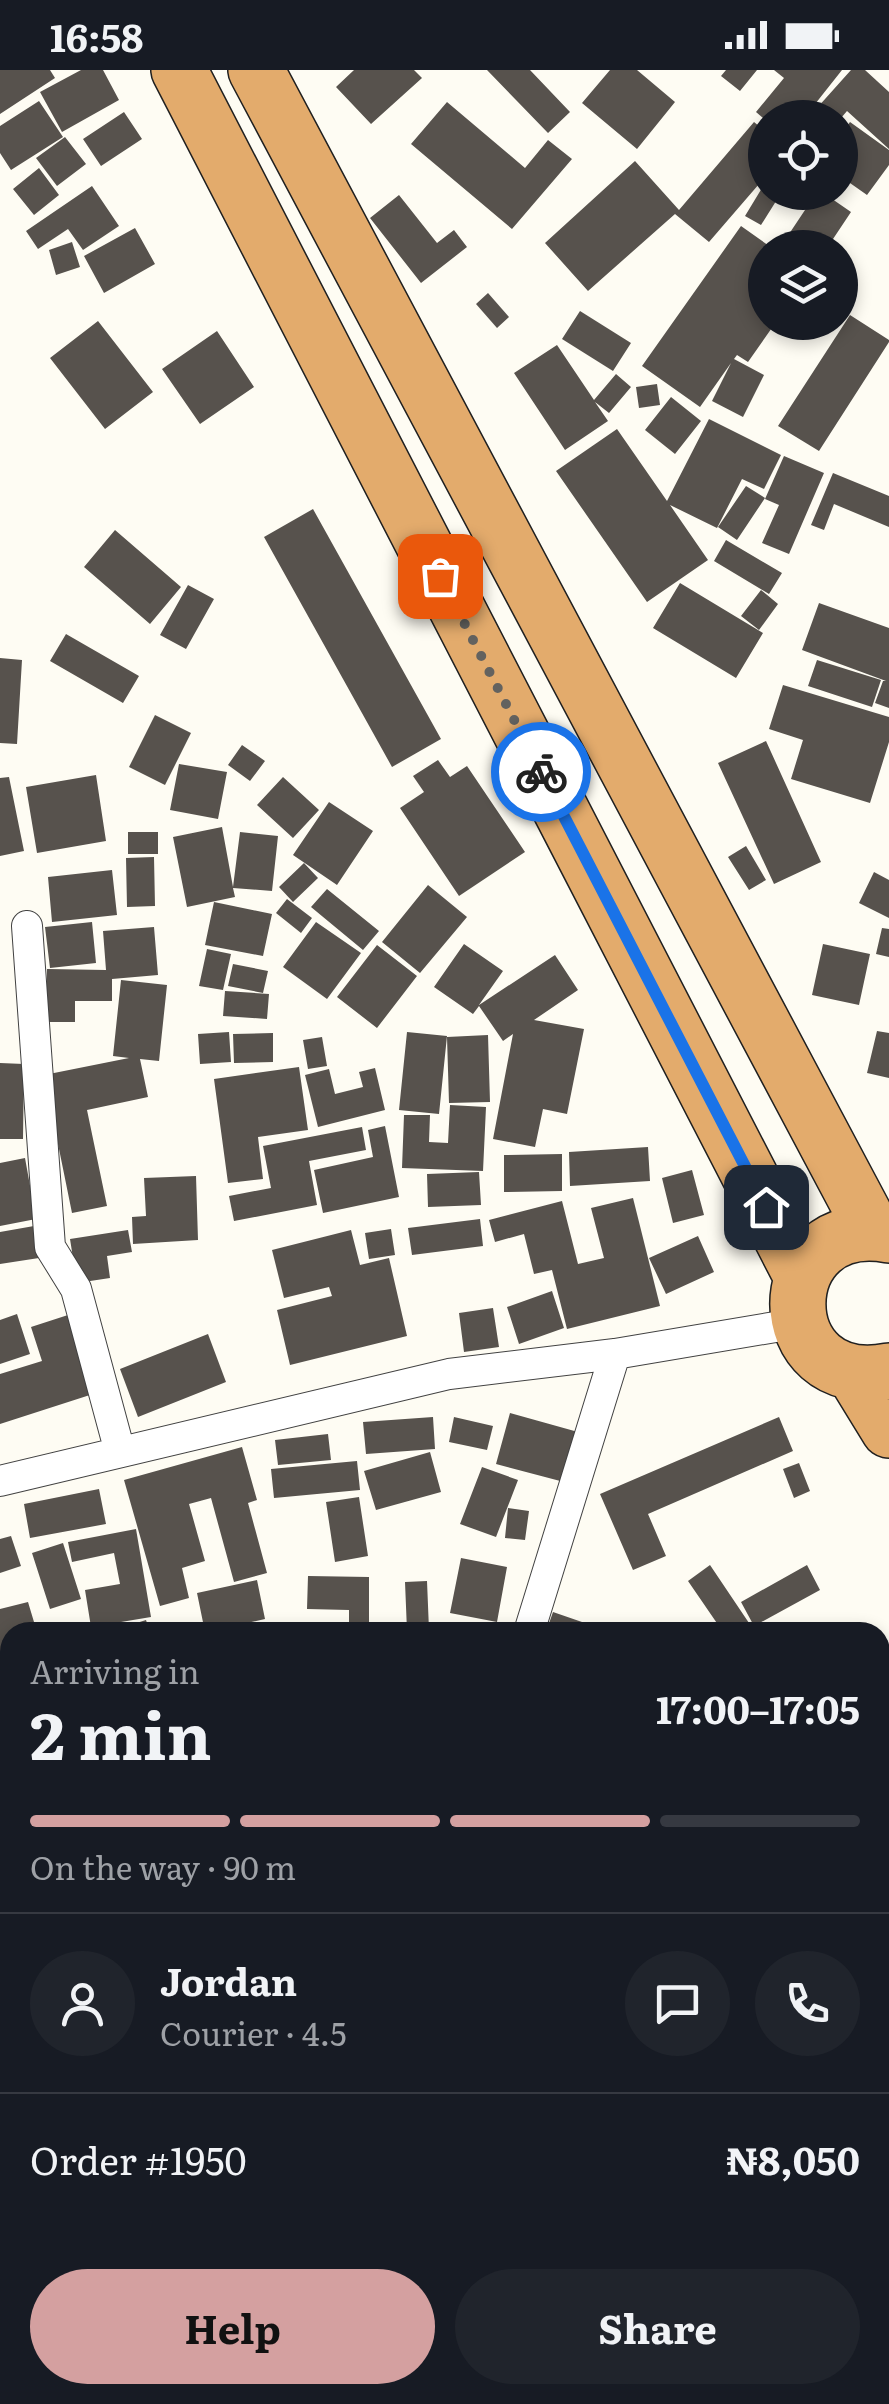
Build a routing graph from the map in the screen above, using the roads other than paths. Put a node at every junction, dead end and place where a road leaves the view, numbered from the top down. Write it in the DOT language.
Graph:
graph roads {
  1 [pos="179,70"];
  2 [pos="256,70"];
  3 [pos="27,926"];
  4 [pos="881,1234"];
  5 [pos="800,1300"];
  6 [pos="615,1354"];
  7 [pos="872,1372"];
  8 [pos="889,1430"];
  9 [pos="120,1452"];
  10 [pos="0,1480"];
  11 [pos="532,1622"];
  1 -- 5 [label="highway"];
  2 -- 4 [label="highway"];
  3 -- 9 [label="street"];
  4 -- 5 [label="highway"];
  5 -- 6 [label="street"];
  5 -- 7 [label="highway"];
  6 -- 9 [label="street"];
  6 -- 11 [label="street"];
  7 -- 8 [label="highway"];
  9 -- 10 [label="street"];
}
